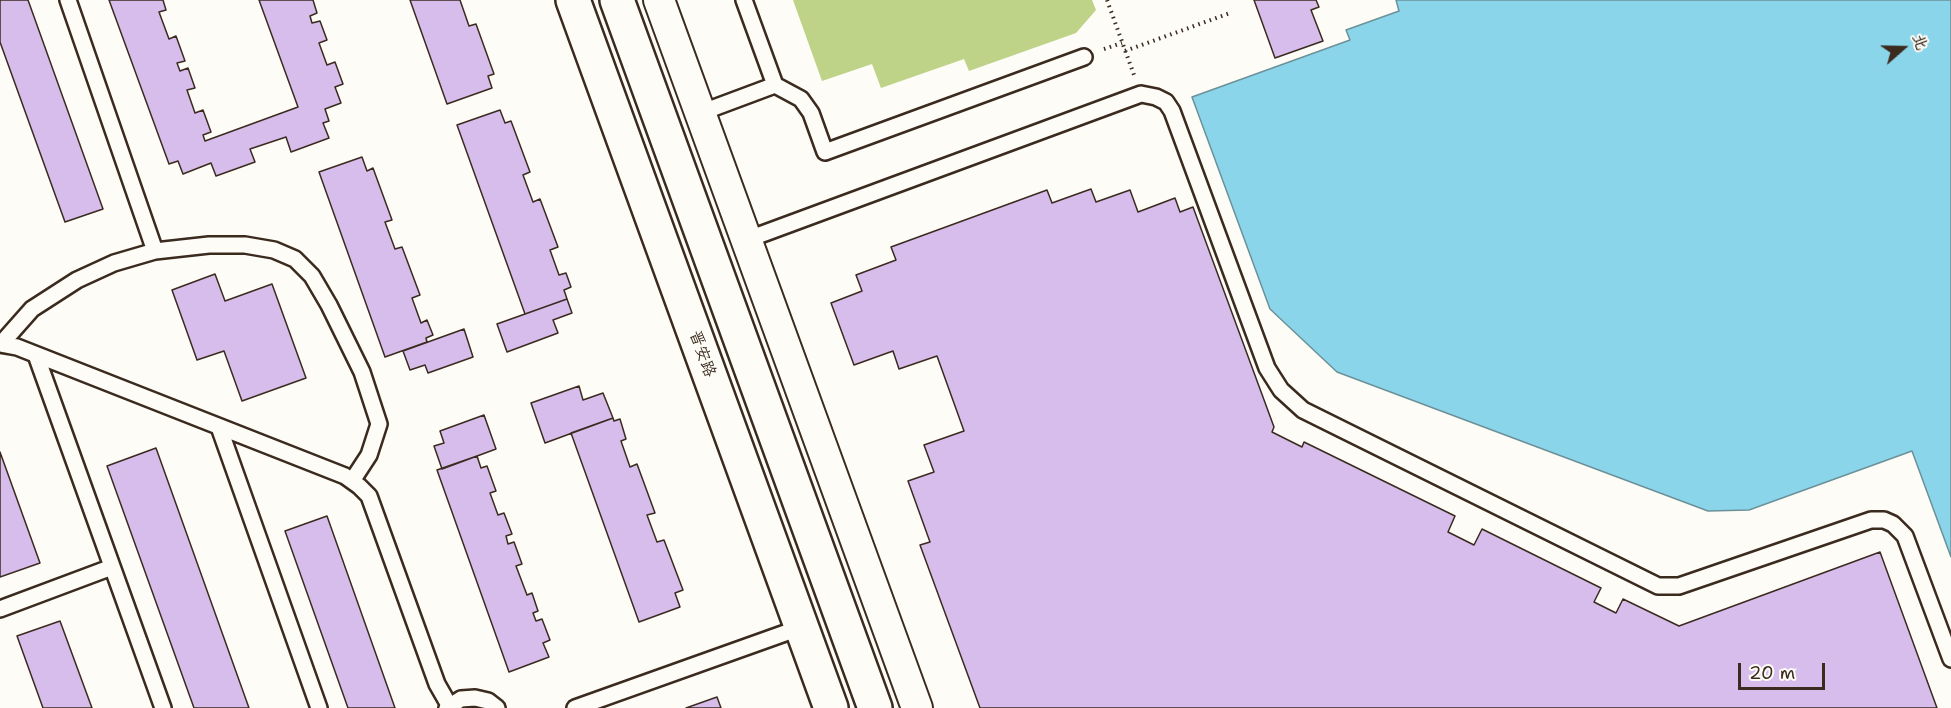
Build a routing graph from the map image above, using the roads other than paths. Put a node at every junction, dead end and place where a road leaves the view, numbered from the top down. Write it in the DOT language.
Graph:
graph roads {
  1 [pos="68,0"];
  2 [pos="573,0"];
  3 [pos="617,0"];
  4 [pos="659,0"];
  5 [pos="744,0"];
  6 [pos="1084,57"];
  7 [pos="775,85"];
  8 [pos="700,113"];
  9 [pos="746,240"];
  10 [pos="155,251"];
  11 [pos="1,344"];
  12 [pos="36,355"];
  13 [pos="219,427"];
  14 [pos="352,482"];
  15 [pos="112,567"];
  16 [pos="0,609"];
  17 [pos="802,627"];
  18 [pos="1951,659"];
  19 [pos="448,707"];
  20 [pos="163,708"];
  21 [pos="319,708"];
  22 [pos="496,708"];
  23 [pos="575,708"];
  24 [pos="831,708"];
  25 [pos="875,708"];
  26 [pos="917,708"];
  1 -- 10 [label="lane"];
  2 -- 17 [label="main road, 晋安路"];
  3 -- 25 [label="main road"];
  4 -- 8 [label="street"];
  5 -- 7 [label="lane"];
  6 -- 7 [label="lane"];
  7 -- 8 [label="lane"];
  8 -- 9 [label="street"];
  9 -- 18 [label="lane"];
  9 -- 26 [label="street"];
  10 -- 11 [label="lane"];
  10 -- 14 [label="lane"];
  11 -- 12 [label="lane"];
  12 -- 13 [label="lane"];
  12 -- 15 [label="lane"];
  13 -- 14 [label="lane"];
  13 -- 21 [label="lane"];
  14 -- 19 [label="lane"];
  15 -- 16 [label="lane"];
  15 -- 20 [label="lane"];
  17 -- 23 [label="lane"];
  17 -- 24 [label="main road, 晋安路"];
  19 -- 22 [label="lane"];
}
